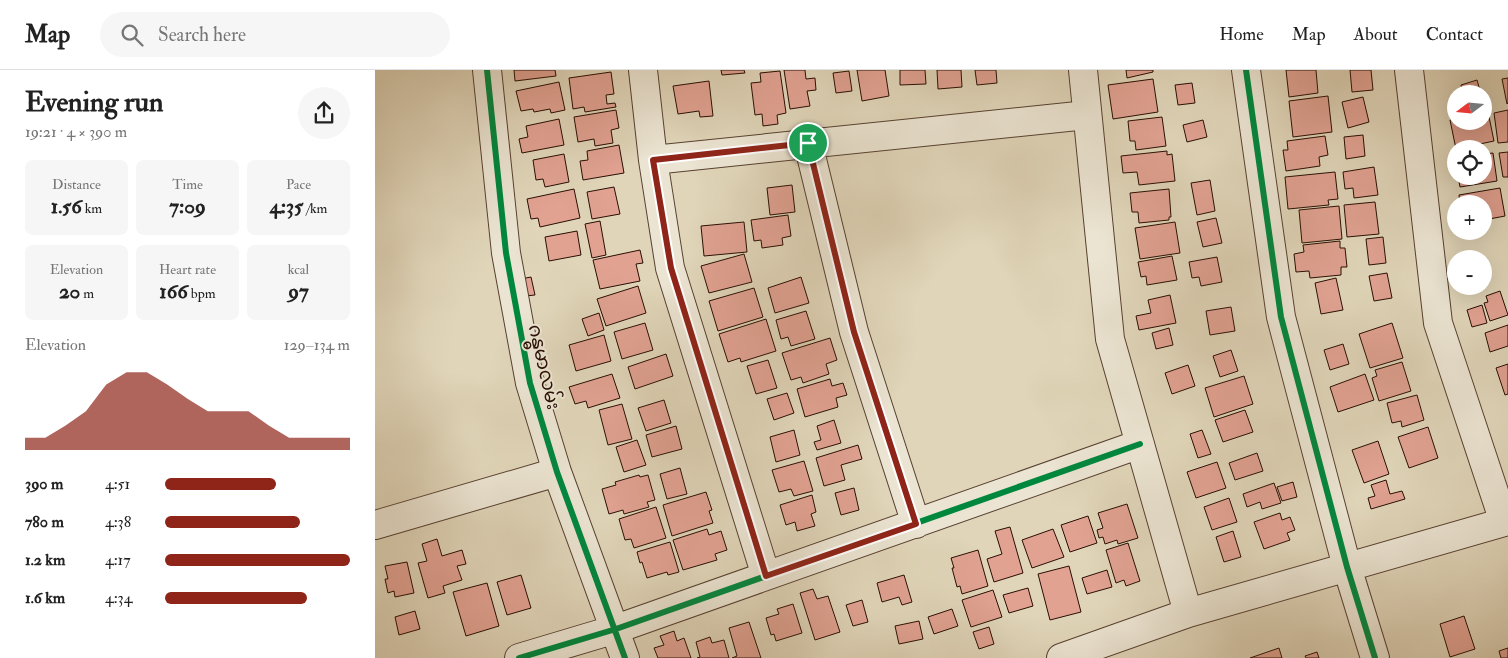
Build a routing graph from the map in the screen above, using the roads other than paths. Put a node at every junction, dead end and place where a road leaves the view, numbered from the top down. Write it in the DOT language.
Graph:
graph roads {
  1 [pos="487,70"];
  2 [pos="643,70"];
  3 [pos="1083,70"];
  4 [pos="1247,70"];
  5 [pos="1409,70"];
  6 [pos="1087,115"];
  7 [pos="808,143"];
  8 [pos="653,160"];
  9 [pos="1140,444"];
  10 [pos="557,472"];
  11 [pos="1506,522"];
  12 [pos="916,524"];
  13 [pos="375,525"];
  14 [pos="1347,567"];
  15 [pos="766,576"];
  16 [pos="1188,613"];
  17 [pos="616,629"];
  18 [pos="519,658"];
  19 [pos="625,658"];
  20 [pos="1061,658"];
  21 [pos="1375,658"];
  1 -- 10 [label="street, ဂန္ဓမာလမ်း"];
  2 -- 8 [label="street"];
  3 -- 6 [label="street"];
  4 -- 14 [label="street"];
  5 -- 11 [label="street"];
  6 -- 7 [label="street"];
  6 -- 9 [label="street"];
  7 -- 8 [label="street"];
  7 -- 12 [label="street"];
  8 -- 15 [label="street"];
  9 -- 12 [label="street"];
  9 -- 16 [label="street"];
  10 -- 13 [label="street"];
  10 -- 17 [label="street, ဂန္ဓမာလမ်း"];
  11 -- 14 [label="street"];
  12 -- 15 [label="street"];
  14 -- 16 [label="street"];
  14 -- 21 [label="street"];
  15 -- 17 [label="street"];
  16 -- 20 [label="street"];
  17 -- 18 [label="street"];
  17 -- 19 [label="street, ဂန္ဓမာလမ်း"];
}
